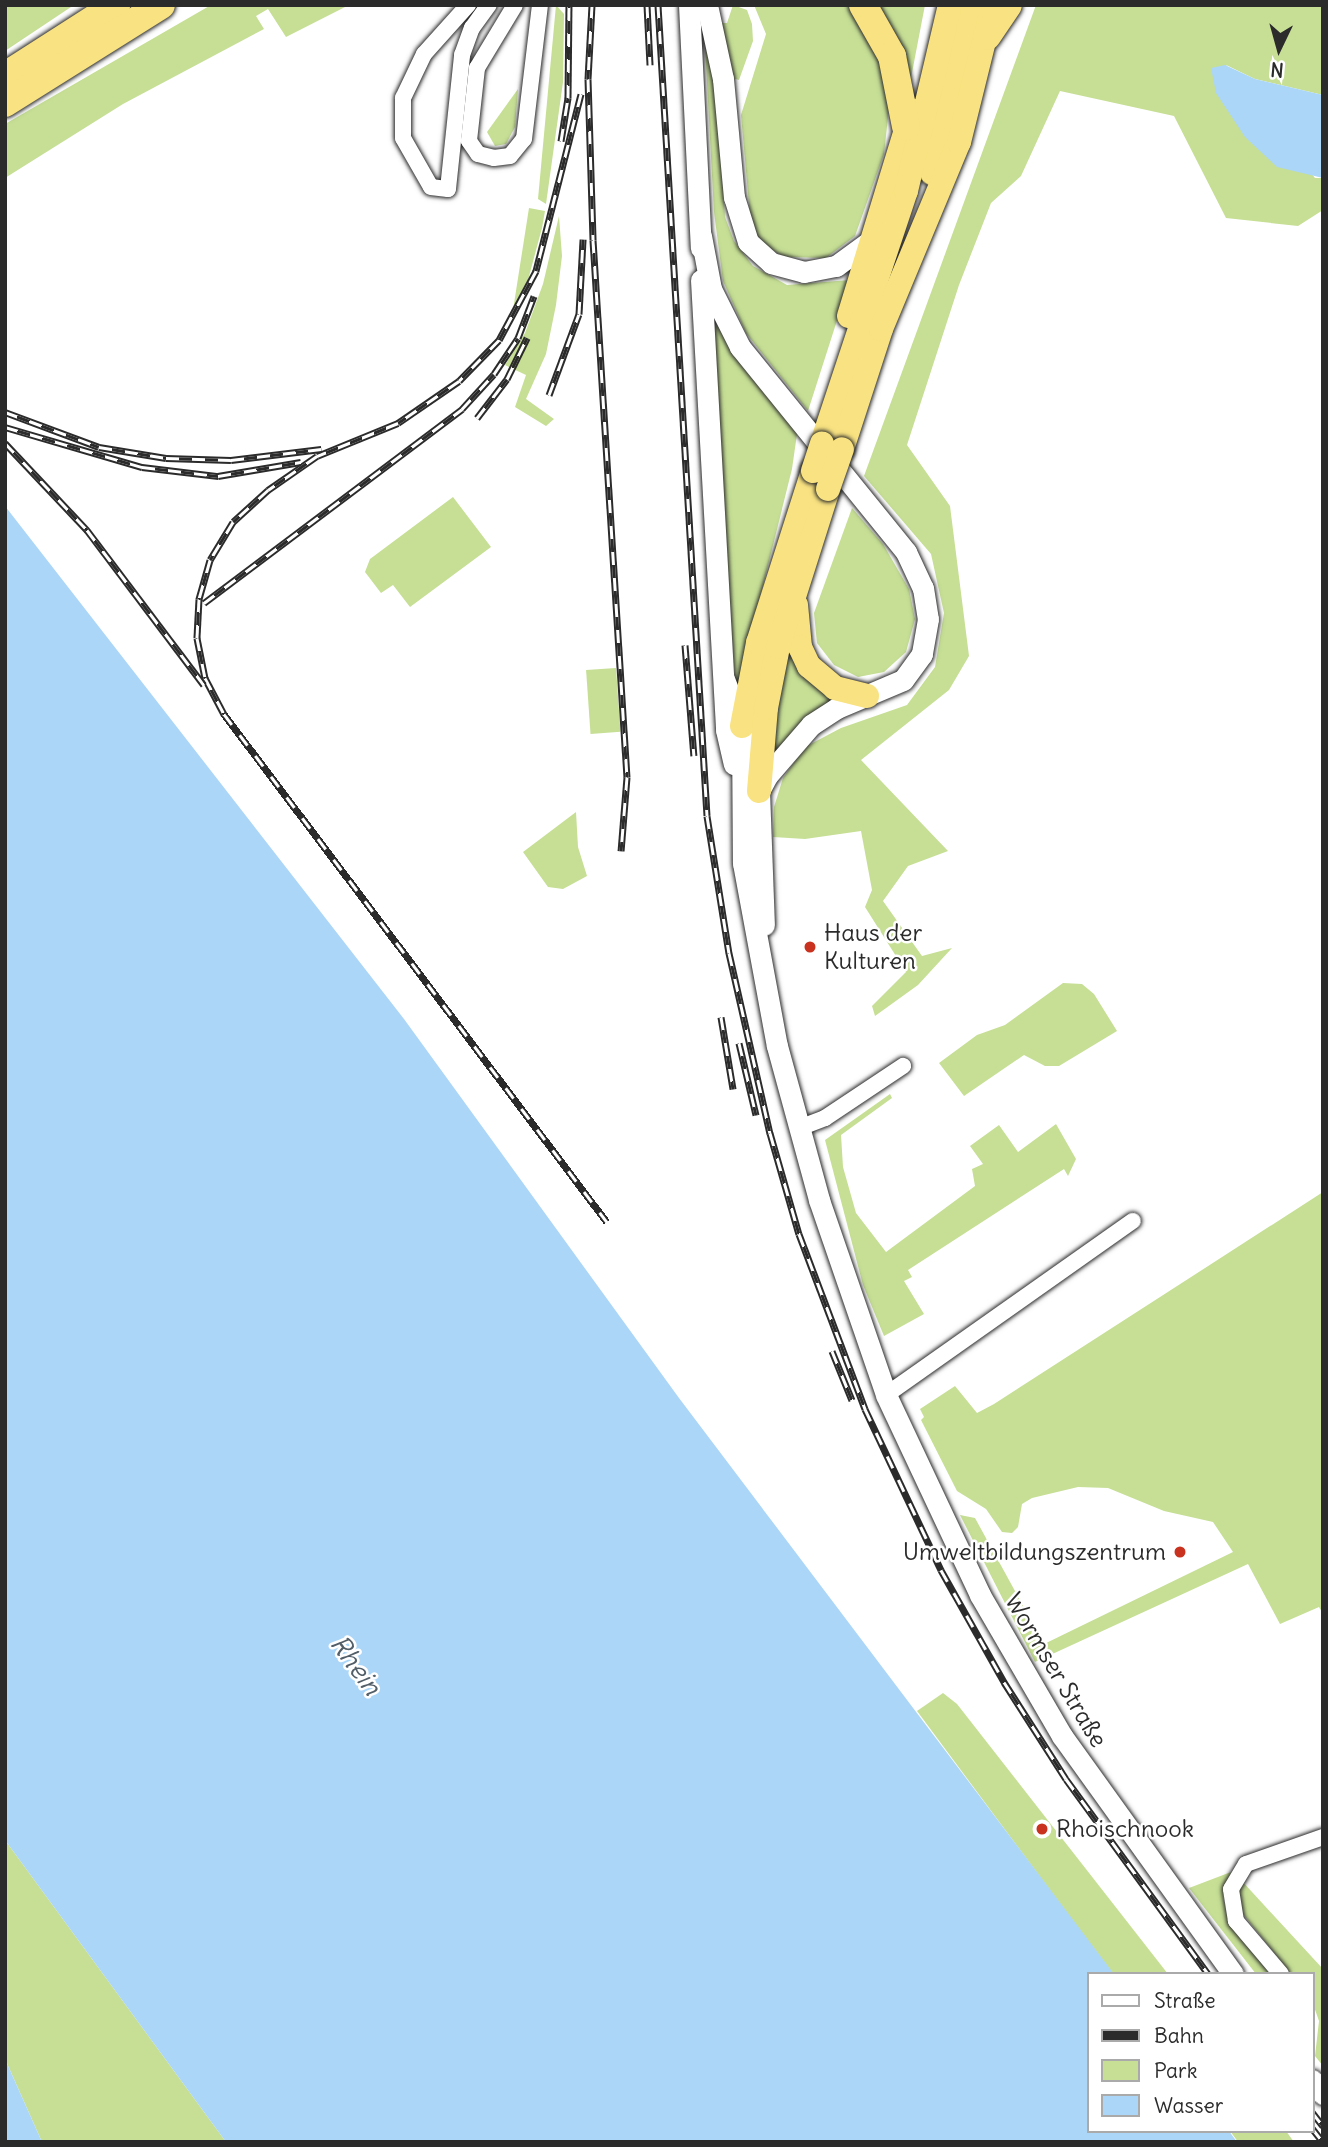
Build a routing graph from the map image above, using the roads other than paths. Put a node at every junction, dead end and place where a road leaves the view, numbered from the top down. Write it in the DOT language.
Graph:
graph roads {
  1 [pos="116,5"];
  2 [pos="161,5"];
  3 [pos="468,5"];
  4 [pos="489,5"];
  5 [pos="515,5"];
  6 [pos="540,5"];
  7 [pos="689,5"];
  8 [pos="708,5"];
  9 [pos="863,5"];
  10 [pos="935,5"];
  11 [pos="950,5"];
  12 [pos="972,5"];
  13 [pos="992,5"];
  14 [pos="1008,5"];
  15 [pos="987,36"];
  16 [pos="5,76"];
  17 [pos="5,103"];
  18 [pos="906,127"];
  19 [pos="701,236"];
  20 [pos="870,241"];
  21 [pos="891,307"];
  22 [pos="828,438"];
  23 [pos="820,480"];
  24 [pos="795,587"];
  25 [pos="724,679"];
  26 [pos="867,696"];
  27 [pos="743,726"];
  28 [pos="749,785"];
  29 [pos="903,1066"];
  30 [pos="799,1128"];
  31 [pos="1133,1221"];
  32 [pos="886,1395"];
  33 [pos="1323,1838"];
  34 [pos="1232,1972"];
  35 [pos="1279,1972"];
  1 -- 16 [label="highway"];
  2 -- 17 [label="highway"];
  3 -- 4 [label="street"];
  5 -- 6 [label="street"];
  7 -- 19 [label="main road"];
  8 -- 20 [label="main road"];
  9 -- 18 [label="highway"];
  10 -- 18 [label="highway"];
  11 -- 22 [label="highway"];
  12 -- 21 [label="highway"];
  13 -- 15 [label="highway"];
  14 -- 15 [label="highway"];
  15 -- 21 [label="highway"];
  18 -- 20 [label="highway"];
  19 -- 25 [label="main road"];
  19 -- 26 [label="main road"];
  20 -- 22 [label="highway"];
  21 -- 22 [label="highway"];
  22 -- 23 [label="highway, bridge"];
  23 -- 24 [label="highway"];
  23 -- 27 [label="highway"];
  24 -- 26 [label="highway"];
  24 -- 28 [label="highway"];
  25 -- 27 [label="main road"];
  25 -- 28 [label="main road"];
  26 -- 28 [label="main road"];
  27 -- 28 [label="main road"];
  28 -- 30 [label="main road, Wormser Straße"];
  29 -- 30 [label="street"];
  30 -- 32 [label="main road, Wormser Straße"];
  31 -- 32 [label="street"];
  32 -- 34 [label="main road, Wormser Straße"];
  33 -- 35 [label="street"];
}
